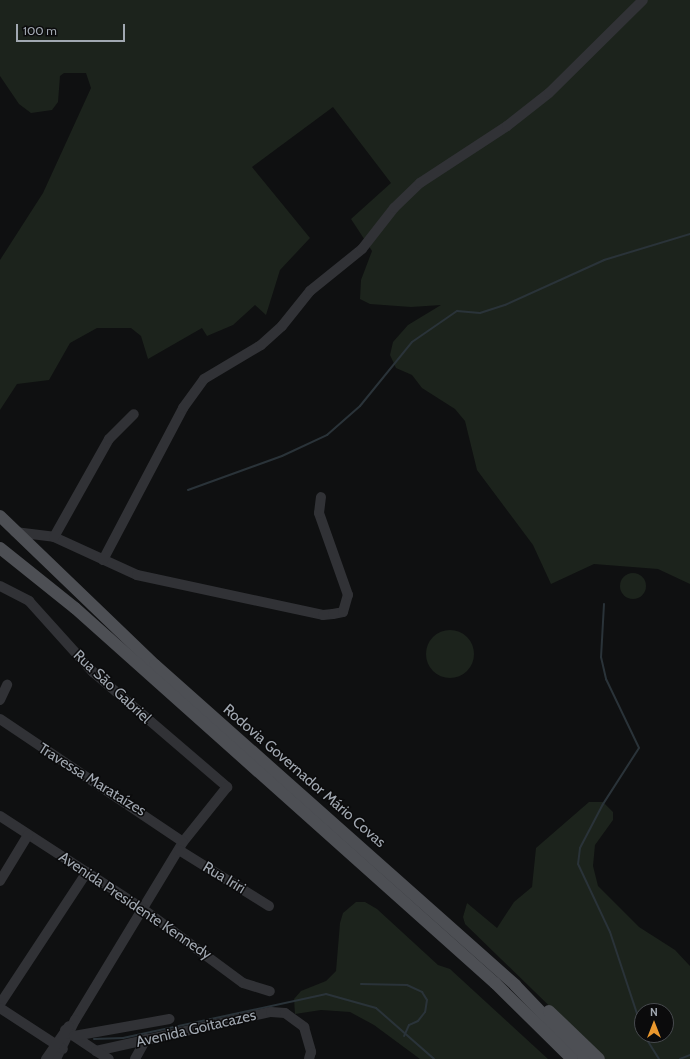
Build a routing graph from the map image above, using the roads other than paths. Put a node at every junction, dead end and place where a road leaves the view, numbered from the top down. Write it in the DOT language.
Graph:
graph roads {
  1 [pos="643,0"];
  2 [pos="134,414"];
  3 [pos="321,497"];
  4 [pos="0,516"];
  5 [pos="15,532"];
  6 [pos="54,537"];
  7 [pos="0,548"];
  8 [pos="0,554"];
  9 [pos="14,558"];
  10 [pos="103,560"];
  11 [pos="0,586"];
  12 [pos="7,685"];
  13 [pos="0,700"];
  14 [pos="0,719"];
  15 [pos="0,816"];
  16 [pos="28,835"];
  17 [pos="181,846"];
  18 [pos="87,872"];
  19 [pos="0,881"];
  20 [pos="269,906"];
  21 [pos="143,909"];
  22 [pos="515,984"];
  23 [pos="270,991"];
  24 [pos="0,1004"];
  25 [pos="0,1008"];
  26 [pos="169,1019"];
  27 [pos="70,1034"];
  28 [pos="146,1039"];
  29 [pos="59,1046"];
  30 [pos="96,1051"];
  31 [pos="46,1059"];
  32 [pos="56,1059"];
  33 [pos="109,1059"];
  34 [pos="135,1059"];
  35 [pos="309,1059"];
  36 [pos="572,1059"];
  37 [pos="586,1059"];
  38 [pos="599,1059"];
  1 -- 10 [label="street"];
  2 -- 6 [label="street"];
  3 -- 10 [label="street"];
  4 -- 5 [label="main road, Rodovia Governador Mário Covas"];
  5 -- 6 [label="street"];
  5 -- 22 [label="main road, Rodovia Governador Mário Covas"];
  6 -- 10 [label="street"];
  7 -- 9 [label="main road, Rodovia Governador Mário Covas"];
  8 -- 9 [label="main road"];
  9 -- 36 [label="main road, Rodovia Governador Mário Covas"];
  11 -- 17 [label="street, Rua São Gabriel"];
  12 -- 13 [label="street"];
  14 -- 17 [label="street, Travessa Marataízes"];
  15 -- 16 [label="street, Avenida Presidente Kennedy"];
  16 -- 18 [label="street, Avenida Presidente Kennedy"];
  16 -- 19 [label="street"];
  17 -- 20 [label="street, Rua Iriri"];
  17 -- 21 [label="street"];
  18 -- 21 [label="street, Avenida Presidente Kennedy"];
  18 -- 24 [label="street"];
  21 -- 23 [label="street, Avenida Presidente Kennedy"];
  21 -- 27 [label="street"];
  22 -- 37 [label="main road, Rodovia Governador Mário Covas"];
  22 -- 38 [label="main road"];
  25 -- 29 [label="street"];
  26 -- 27 [label="street"];
  27 -- 29 [label="street"];
  27 -- 30 [label="street"];
  28 -- 30 [label="street, Avenida Goitacazes"];
  28 -- 34 [label="street"];
  28 -- 35 [label="street, Avenida Goitacazes"];
  29 -- 31 [label="street"];
  29 -- 32 [label="street"];
  30 -- 33 [label="street"];
}
